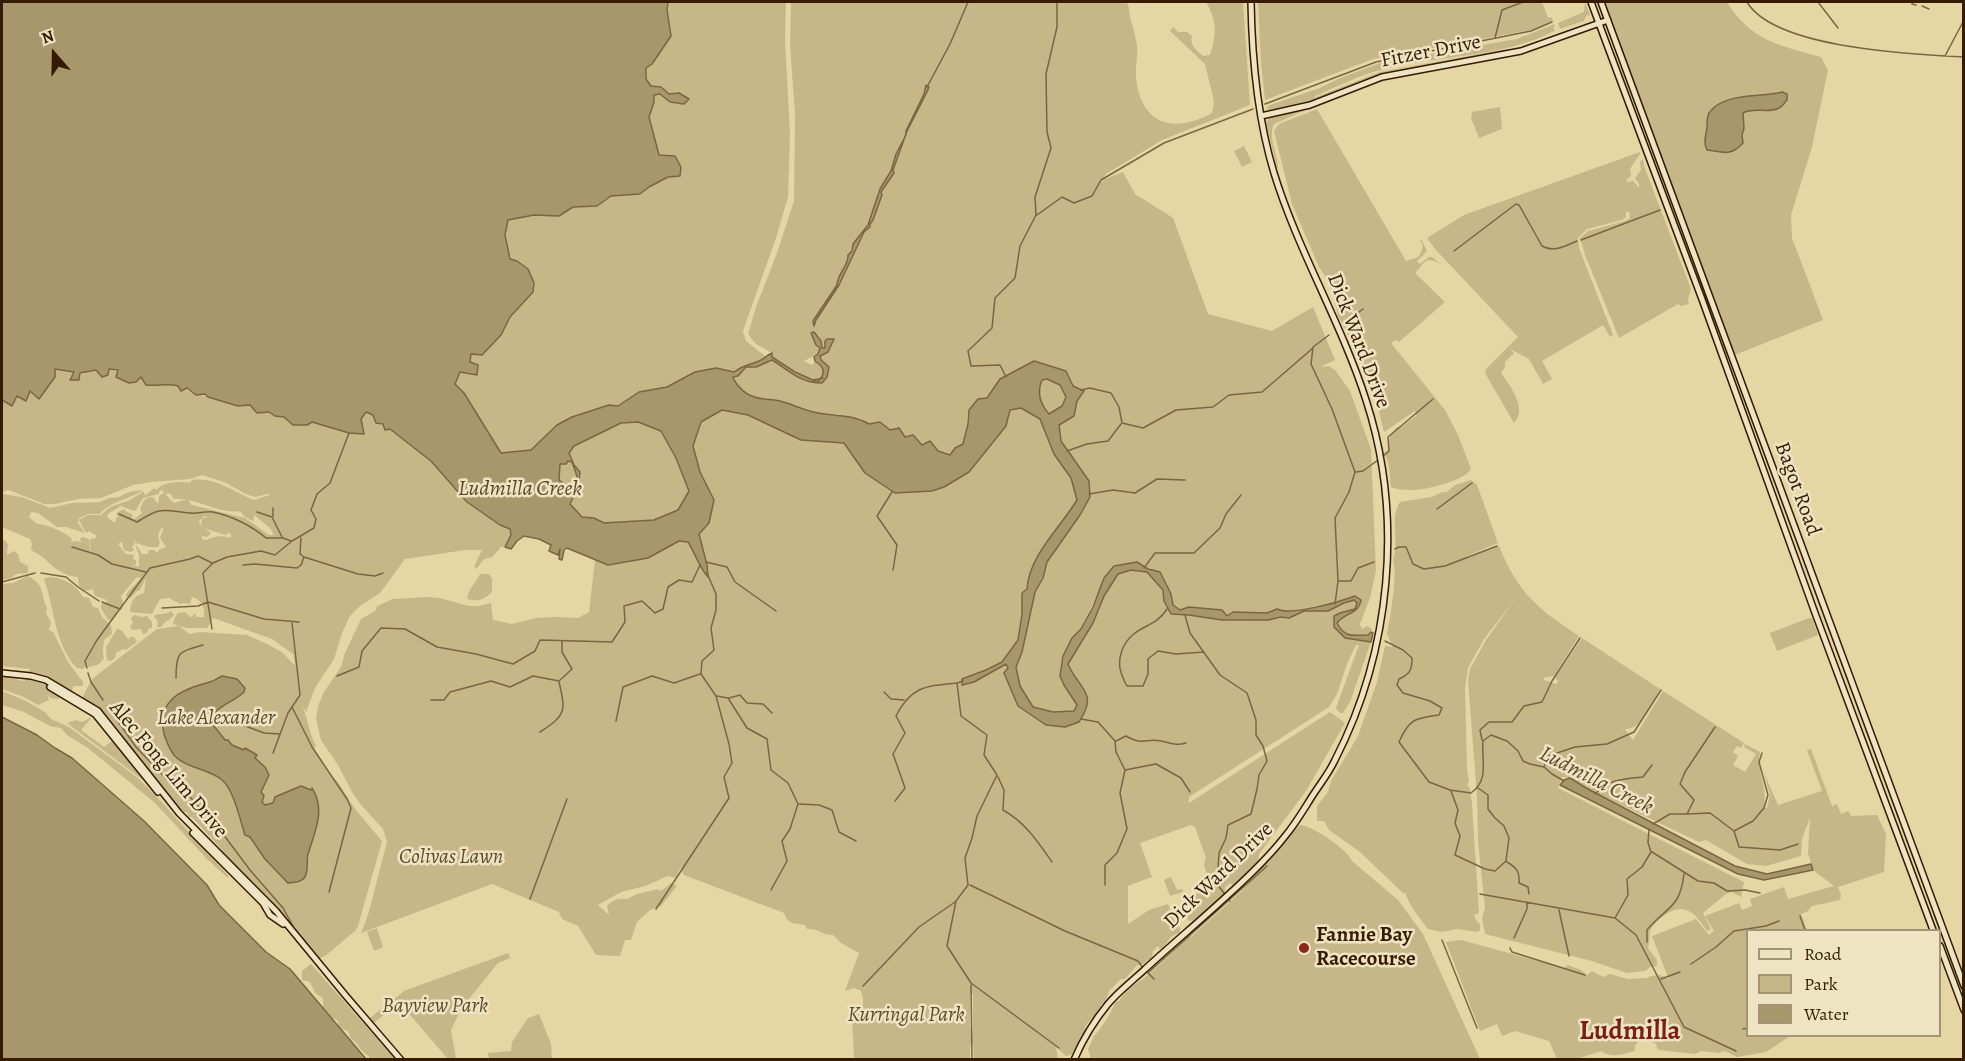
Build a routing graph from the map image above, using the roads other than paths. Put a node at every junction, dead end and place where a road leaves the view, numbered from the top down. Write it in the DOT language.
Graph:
graph roads {
  1 [pos="1251,2"];
  2 [pos="1591,2"];
  3 [pos="1601,2"];
  4 [pos="1608,20"];
  5 [pos="1599,23"];
  6 [pos="1261,116"];
  7 [pos="2,674"];
  8 [pos="1934,929"];
  9 [pos="1941,949"];
  10 [pos="1964,986"];
  11 [pos="1964,1010"];
  12 [pos="401,1059"];
  13 [pos="1074,1059"];
  1 -- 6 [label="street, Dick Ward Drive"];
  2 -- 5 [label="street, Bagot Road"];
  3 -- 4 [label="street, Bagot Road"];
  4 -- 5 [label="street, Fitzer Drive"];
  4 -- 10 [label="street, Bagot Road"];
  5 -- 6 [label="street, Fitzer Drive"];
  5 -- 8 [label="street, Bagot Road"];
  6 -- 13 [label="street, Dick Ward Drive"];
  7 -- 12 [label="street, Alec Fong Lim Drive"];
  9 -- 11 [label="street"];
}
